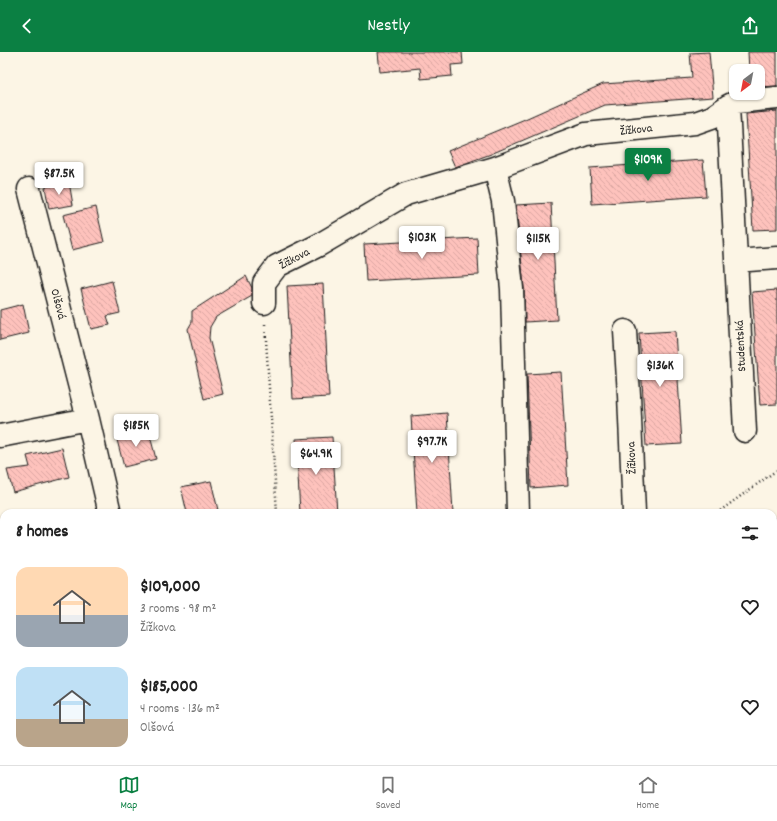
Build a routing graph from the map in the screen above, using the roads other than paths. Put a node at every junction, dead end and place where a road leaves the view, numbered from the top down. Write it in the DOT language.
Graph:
graph roads {
  1 [pos="777,98"];
  2 [pos="728,106"];
  3 [pos="495,168"];
  4 [pos="29,189"];
  5 [pos="777,258"];
  6 [pos="736,261"];
  7 [pos="264,303"];
  8 [pos="625,331"];
  9 [pos="88,419"];
  10 [pos="745,431"];
  11 [pos="0,436"];
  12 [pos="109,509"];
  13 [pos="518,509"];
  14 [pos="634,509"];
  1 -- 2 [label="street, Žižkova"];
  2 -- 3 [label="street, Žižkova"];
  2 -- 6 [label="street, Studentská"];
  3 -- 7 [label="street, Žižkova"];
  3 -- 13 [label="street"];
  4 -- 9 [label="street, Olšová"];
  5 -- 6 [label="street"];
  6 -- 10 [label="street, Studentská"];
  8 -- 14 [label="street, Žižkova"];
  9 -- 11 [label="street"];
  9 -- 12 [label="street, Olšová"];
}
